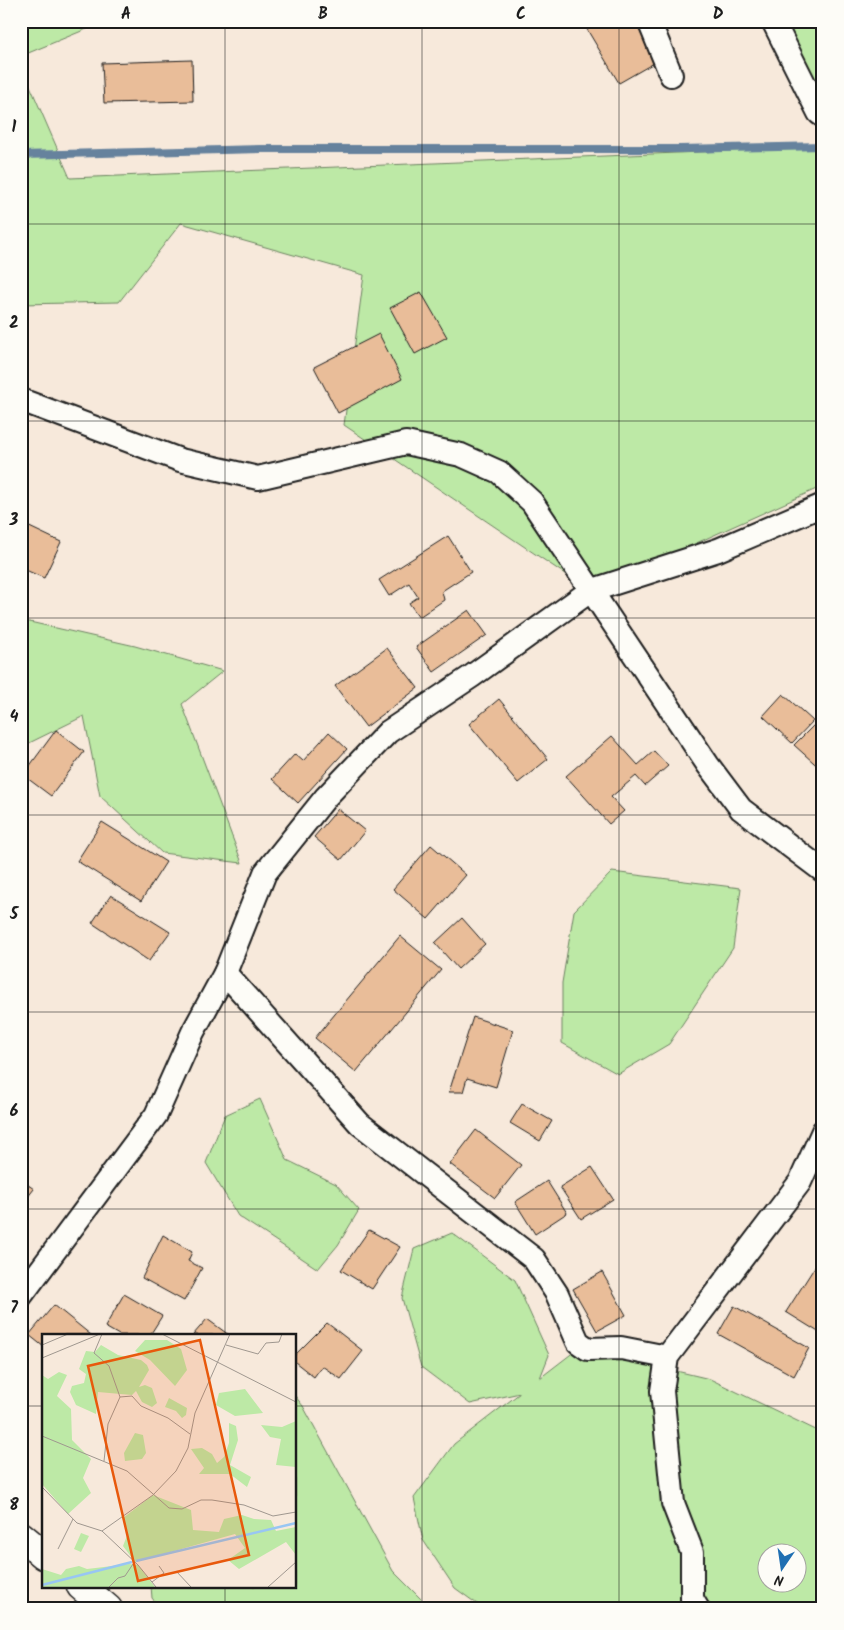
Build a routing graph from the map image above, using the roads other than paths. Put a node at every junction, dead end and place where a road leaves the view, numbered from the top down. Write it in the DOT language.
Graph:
graph roads {
  1 [pos="649,21"];
  2 [pos="773,21"];
  3 [pos="671,75"];
  4 [pos="823,116"];
  5 [pos="21,400"];
  6 [pos="823,504"];
  7 [pos="590,591"];
  8 [pos="823,871"];
  9 [pos="226,973"];
  10 [pos="823,1130"];
  11 [pos="21,1296"];
  12 [pos="667,1357"];
  13 [pos="21,1536"];
  14 [pos="42,1553"];
  15 [pos="83,1588"];
  16 [pos="108,1609"];
  17 [pos="698,1609"];
  1 -- 3 [label="street"];
  2 -- 4 [label="street"];
  5 -- 7 [label="street"];
  6 -- 7 [label="street"];
  7 -- 8 [label="street"];
  7 -- 9 [label="street"];
  9 -- 11 [label="street"];
  9 -- 12 [label="street"];
  10 -- 12 [label="street"];
  12 -- 17 [label="street"];
  13 -- 14 [label="street"];
  15 -- 16 [label="street"];
}
